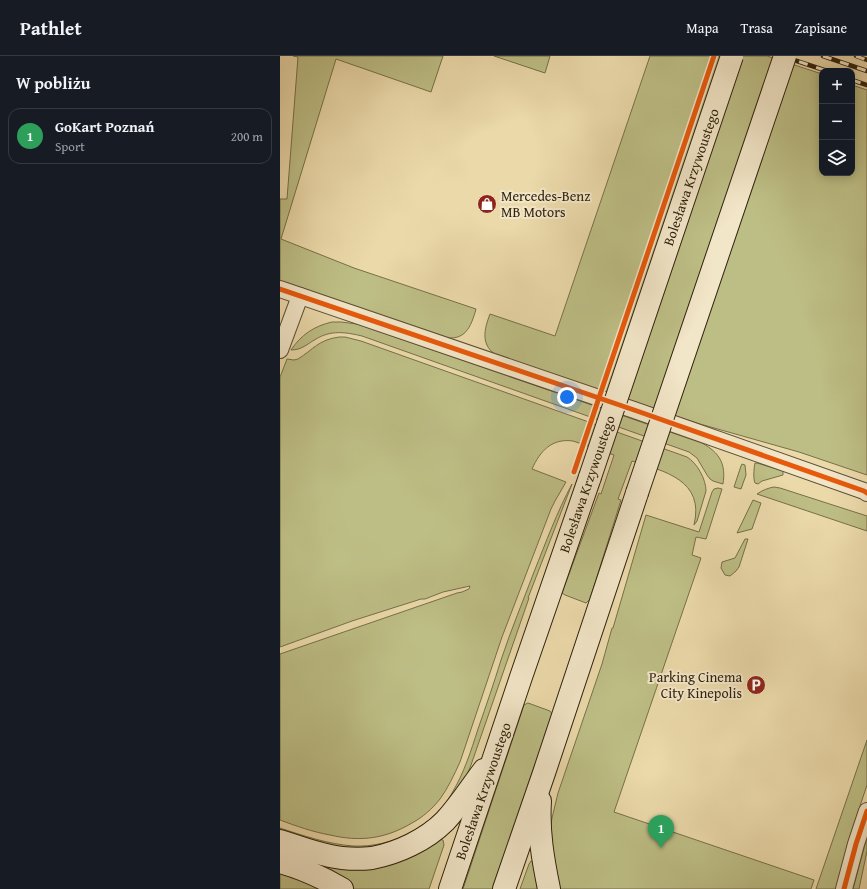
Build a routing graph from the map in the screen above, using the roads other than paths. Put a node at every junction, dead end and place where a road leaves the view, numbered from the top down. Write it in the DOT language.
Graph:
graph roads {
  1 [pos="732,56"];
  2 [pos="784,56"];
  3 [pos="280,289"];
  4 [pos="300,296"];
  5 [pos="280,350"];
  6 [pos="866,491"];
  7 [pos="497,751"];
  8 [pos="544,772"];
  9 [pos="867,811"];
  10 [pos="280,841"];
  11 [pos="280,862"];
  12 [pos="342,889"];
  13 [pos="450,889"];
  14 [pos="504,889"];
  15 [pos="549,889"];
  16 [pos="844,889"];
  1 -- 7 [label="main road, Bolesława Krzywoustego, bridge"];
  2 -- 8 [label="main road, bridge"];
  3 -- 4 [label="street"];
  4 -- 5 [label="street"];
  4 -- 6 [label="street"];
  7 -- 10 [label="main road"];
  7 -- 13 [label="main road, Bolesława Krzywoustego"];
  8 -- 14 [label="main road"];
  8 -- 15 [label="main road"];
  9 -- 16 [label="street"];
  11 -- 12 [label="main road"];
}
